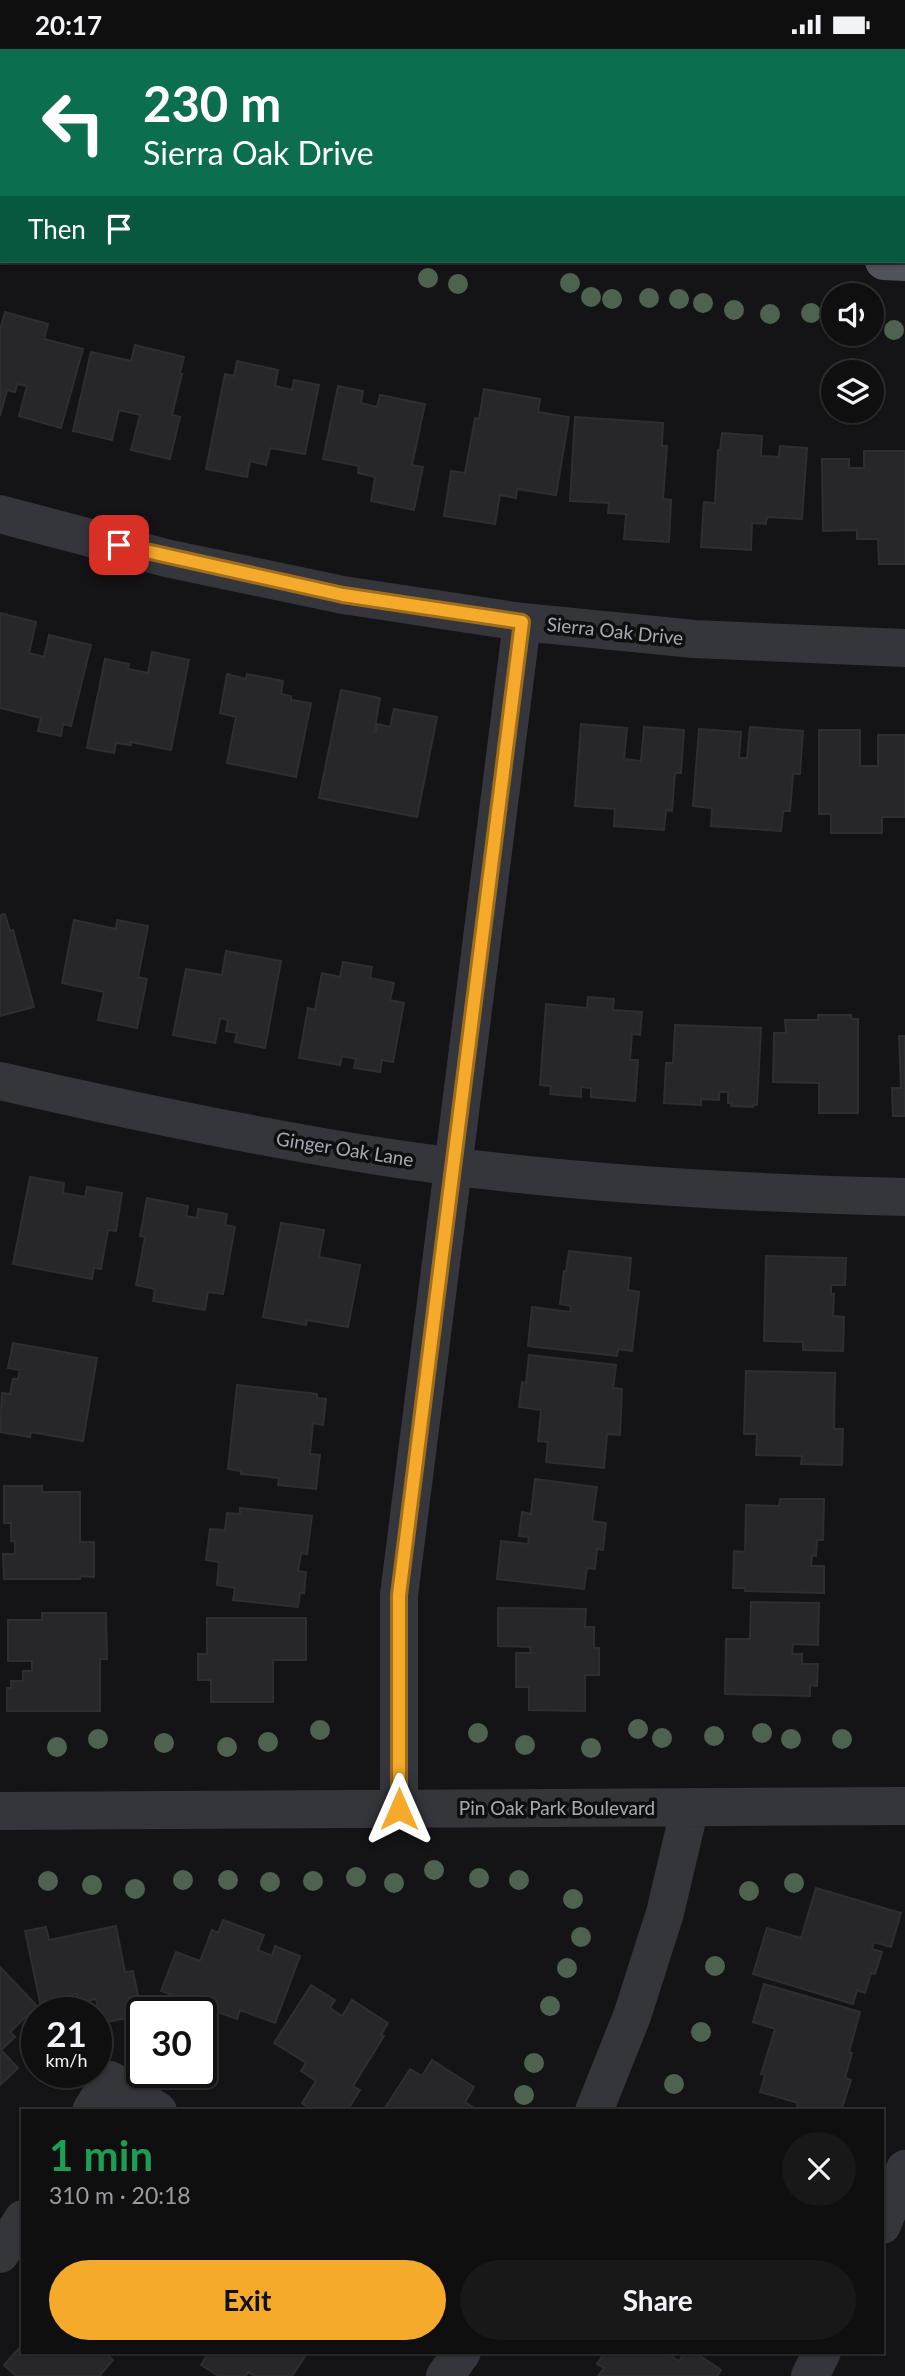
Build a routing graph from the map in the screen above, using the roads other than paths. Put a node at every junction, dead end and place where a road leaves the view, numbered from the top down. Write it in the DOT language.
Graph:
graph roads {
  1 [pos="0,514"];
  2 [pos="522,622"];
  3 [pos="905,648"];
  4 [pos="0,1081"];
  5 [pos="453,1166"];
  6 [pos="905,1197"];
  7 [pos="905,1806"];
  8 [pos="690,1808"];
  9 [pos="399,1809"];
  10 [pos="0,1811"];
  11 [pos="100,2095"];
  12 [pos="152,2109"];
  13 [pos="595,2109"];
  14 [pos="905,2169"];
  15 [pos="884,2220"];
  16 [pos="21,2222"];
  17 [pos="0,2253"];
  18 [pos="461,2354"];
  19 [pos="821,2354"];
  20 [pos="445,2376"];
  21 [pos="810,2376"];
  1 -- 2 [label="street, Sierra Oak Drive"];
  2 -- 3 [label="street, Sierra Oak Drive"];
  2 -- 5 [label="street"];
  4 -- 5 [label="street, Ginger Oak Lane"];
  5 -- 6 [label="street, Ginger Oak Lane"];
  5 -- 9 [label="street"];
  7 -- 8 [label="street, Pin Oak Park Boulevard"];
  8 -- 9 [label="street, Pin Oak Park Boulevard"];
  8 -- 13 [label="street"];
  9 -- 10 [label="street, Pin Oak Park Boulevard"];
  11 -- 12 [label="street"];
  14 -- 15 [label="street"];
  16 -- 17 [label="street"];
  18 -- 20 [label="street"];
  19 -- 21 [label="street"];
}
